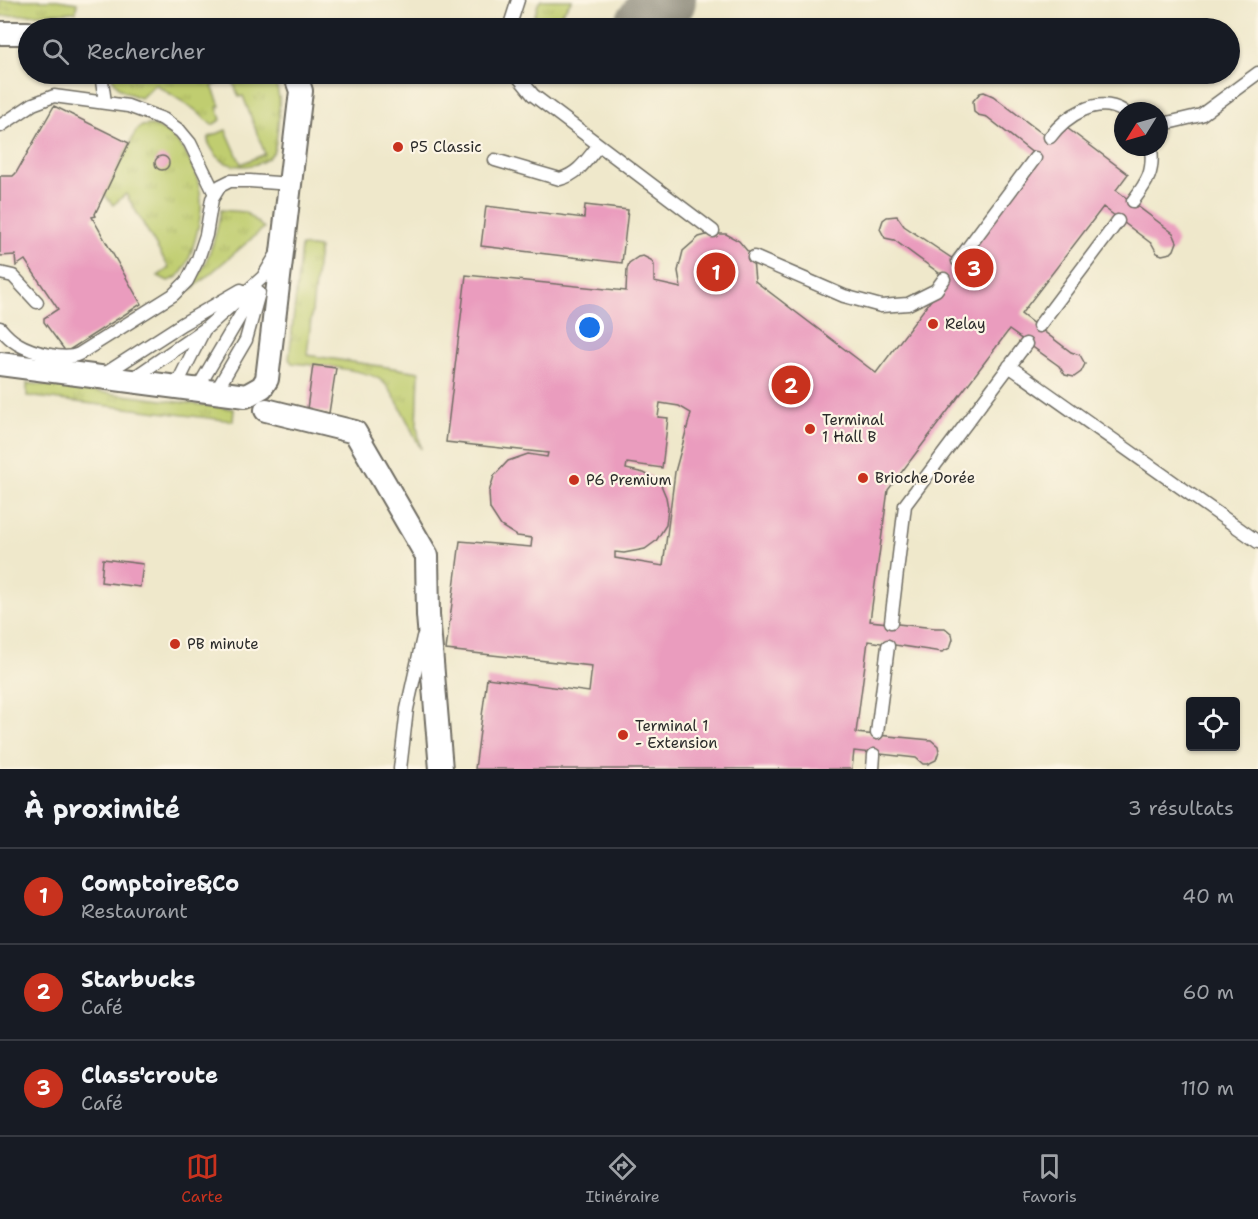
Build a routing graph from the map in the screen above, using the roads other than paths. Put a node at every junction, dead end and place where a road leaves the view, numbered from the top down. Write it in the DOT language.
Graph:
graph roads {
  1 [pos="518,0"];
  2 [pos="512,18"];
  3 [pos="0,33"];
  4 [pos="18,33"];
  5 [pos="1258,73"];
  6 [pos="103,84"];
  7 [pos="299,84"];
  8 [pos="524,84"];
  9 [pos="105,102"];
  10 [pos="1114,106"];
  11 [pos="1168,123"];
  12 [pos="0,126"];
  13 [pos="1050,137"];
  14 [pos="599,145"];
  15 [pos="1152,156"];
  16 [pos="1035,158"];
  17 [pos="495,160"];
  18 [pos="291,184"];
  19 [pos="214,192"];
  20 [pos="1133,201"];
  21 [pos="1118,221"];
  22 [pos="713,231"];
  23 [pos="285,234"];
  24 [pos="754,257"];
  25 [pos="958,261"];
  26 [pos="0,273"];
  27 [pos="263,278"];
  28 [pos="944,279"];
  29 [pos="37,302"];
  30 [pos="1039,327"];
  31 [pos="0,328"];
  32 [pos="205,329"];
  33 [pos="1026,344"];
  34 [pos="0,364"];
  35 [pos="1009,366"];
  36 [pos="99,378"];
  37 [pos="129,382"];
  38 [pos="195,390"];
  39 [pos="266,410"];
  40 [pos="1258,542"];
  41 [pos="428,615"];
  42 [pos="891,622"];
  43 [pos="888,646"];
  44 [pos="877,733"];
  45 [pos="874,755"];
  46 [pos="400,769"];
  47 [pos="441,769"];
  48 [pos="873,769"];
  1 -- 2 [label="lane"];
  3 -- 4 [label="street"];
  5 -- 11 [label="lane"];
  6 -- 9 [label="lane"];
  7 -- 18 [label="street"];
  8 -- 14 [label="lane"];
  9 -- 12 [label="lane"];
  9 -- 19 [label="lane"];
  10 -- 13 [label="lane"];
  14 -- 17 [label="lane"];
  14 -- 22 [label="lane"];
  15 -- 20 [label="lane"];
  16 -- 25 [label="lane"];
  18 -- 19 [label="lane"];
  18 -- 23 [label="street"];
  19 -- 31 [label="lane"];
  21 -- 30 [label="lane"];
  23 -- 27 [label="lane"];
  23 -- 38 [label="street"];
  24 -- 28 [label="lane"];
  26 -- 29 [label="lane"];
  27 -- 32 [label="lane"];
  27 -- 36 [label="lane"];
  27 -- 38 [label="lane"];
  27 -- 38 [label="lane"];
  32 -- 37 [label="lane"];
  32 -- 38 [label="lane"];
  33 -- 35 [label="lane"];
  34 -- 36 [label="street"];
  35 -- 40 [label="lane"];
  35 -- 42 [label="lane"];
  36 -- 37 [label="street"];
  37 -- 38 [label="street"];
  39 -- 41 [label="street"];
  41 -- 46 [label="lane"];
  41 -- 47 [label="street"];
  43 -- 44 [label="lane"];
  45 -- 48 [label="lane"];
}
